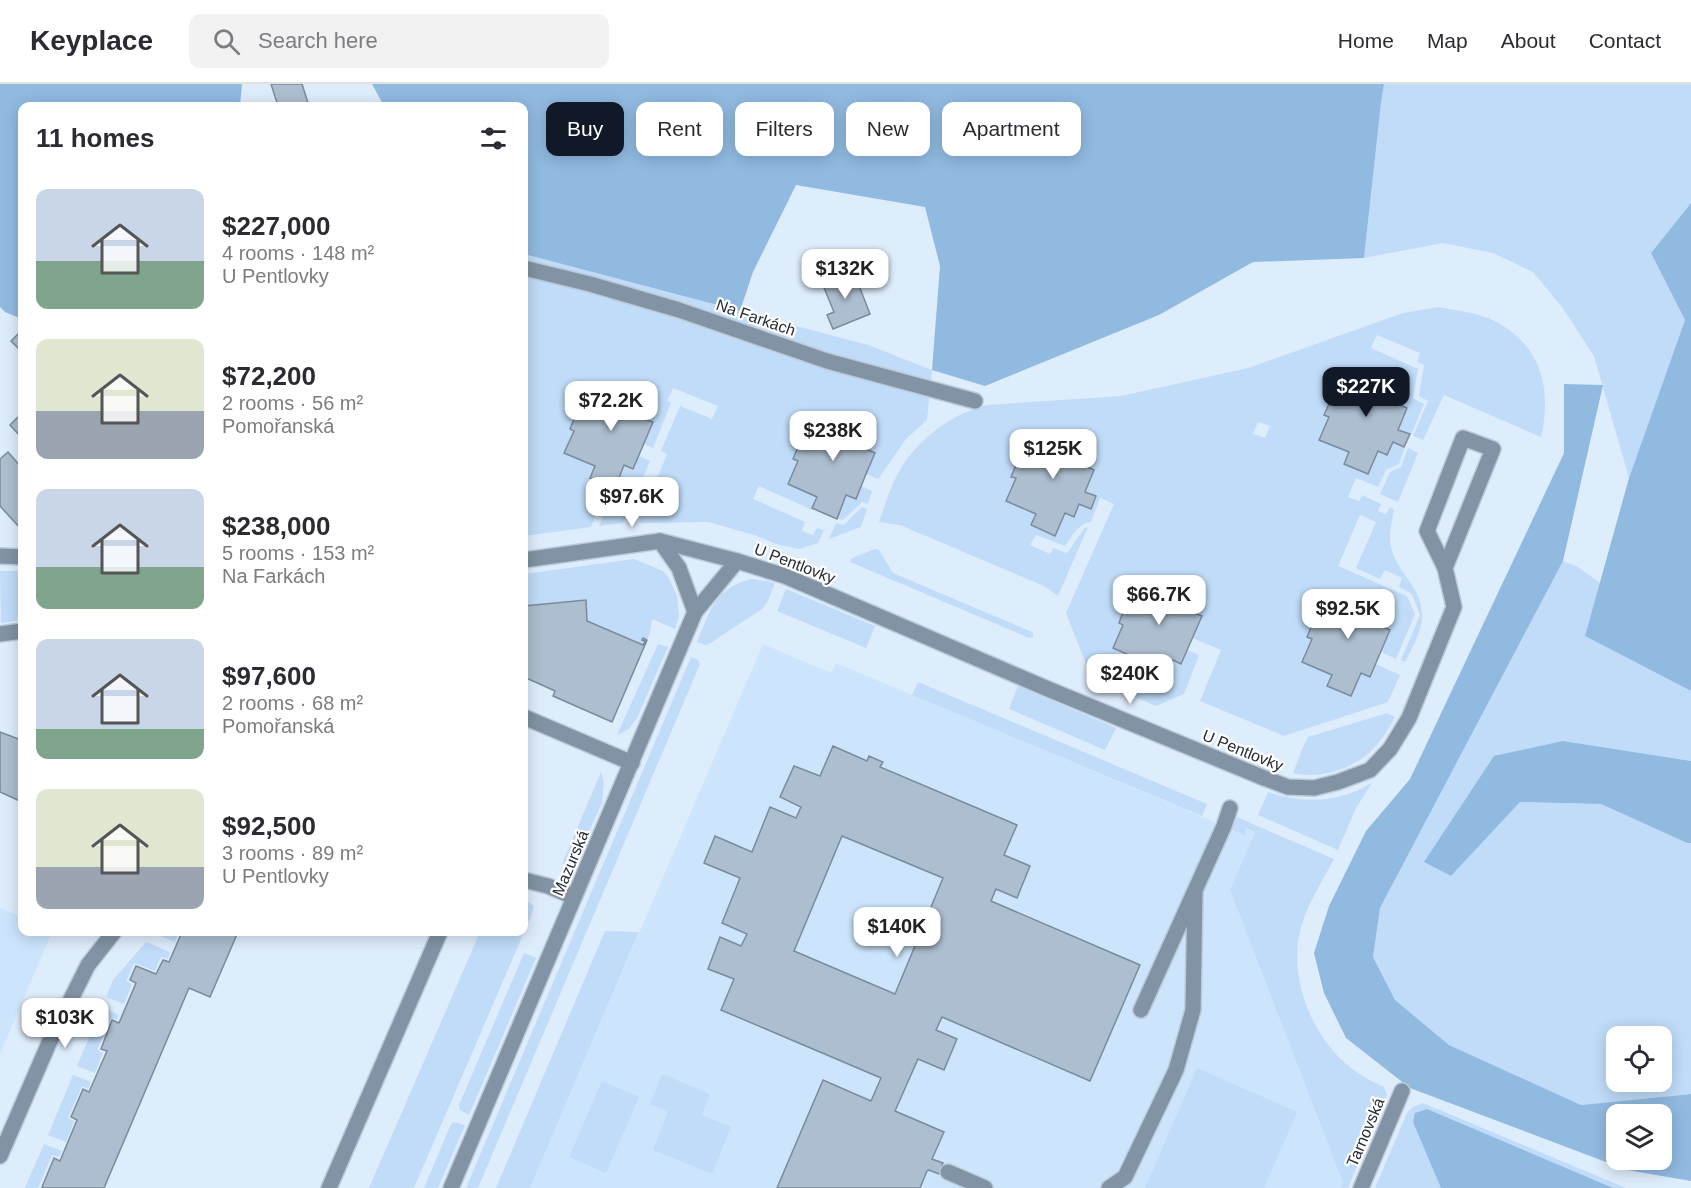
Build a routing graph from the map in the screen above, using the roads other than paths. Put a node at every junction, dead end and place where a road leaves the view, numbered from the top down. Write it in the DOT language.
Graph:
graph roads {
  1 [pos="528,269"];
  2 [pos="975,401"];
  3 [pos="660,541"];
  4 [pos="0,556"];
  5 [pos="18,556"];
  6 [pos="528,559"];
  7 [pos="737,561"];
  8 [pos="1445,568"];
  9 [pos="696,612"];
  10 [pos="18,632"];
  11 [pos="0,634"];
  12 [pos="528,719"];
  13 [pos="632,763"];
  14 [pos="1230,808"];
  15 [pos="528,881"];
  16 [pos="1195,891"];
  17 [pos="574,897"];
  18 [pos="111,936"];
  19 [pos="438,936"];
  20 [pos="1141,1010"];
  21 [pos="1402,1091"];
  22 [pos="0,1156"];
  23 [pos="948,1172"];
  24 [pos="329,1188"];
  25 [pos="451,1188"];
  26 [pos="986,1188"];
  27 [pos="1109,1188"];
  28 [pos="1361,1188"];
  1 -- 2 [label="street, Na Farkách"];
  3 -- 6 [label="street"];
  3 -- 7 [label="street, U Pentlovky"];
  3 -- 9 [label="street"];
  4 -- 5 [label="street"];
  7 -- 8 [label="street, U Pentlovky"];
  7 -- 9 [label="street, Mazurská"];
  8 -- 8 [label="street"];
  9 -- 13 [label="street, Mazurská"];
  10 -- 11 [label="street"];
  12 -- 13 [label="street"];
  13 -- 17 [label="street, Mazurská"];
  14 -- 16 [label="street"];
  15 -- 17 [label="street"];
  16 -- 20 [label="street"];
  16 -- 27 [label="street"];
  17 -- 25 [label="street, Mazurská"];
  18 -- 22 [label="street"];
  19 -- 24 [label="street"];
  21 -- 28 [label="street, Tarnovská"];
  23 -- 26 [label="street"];
}
